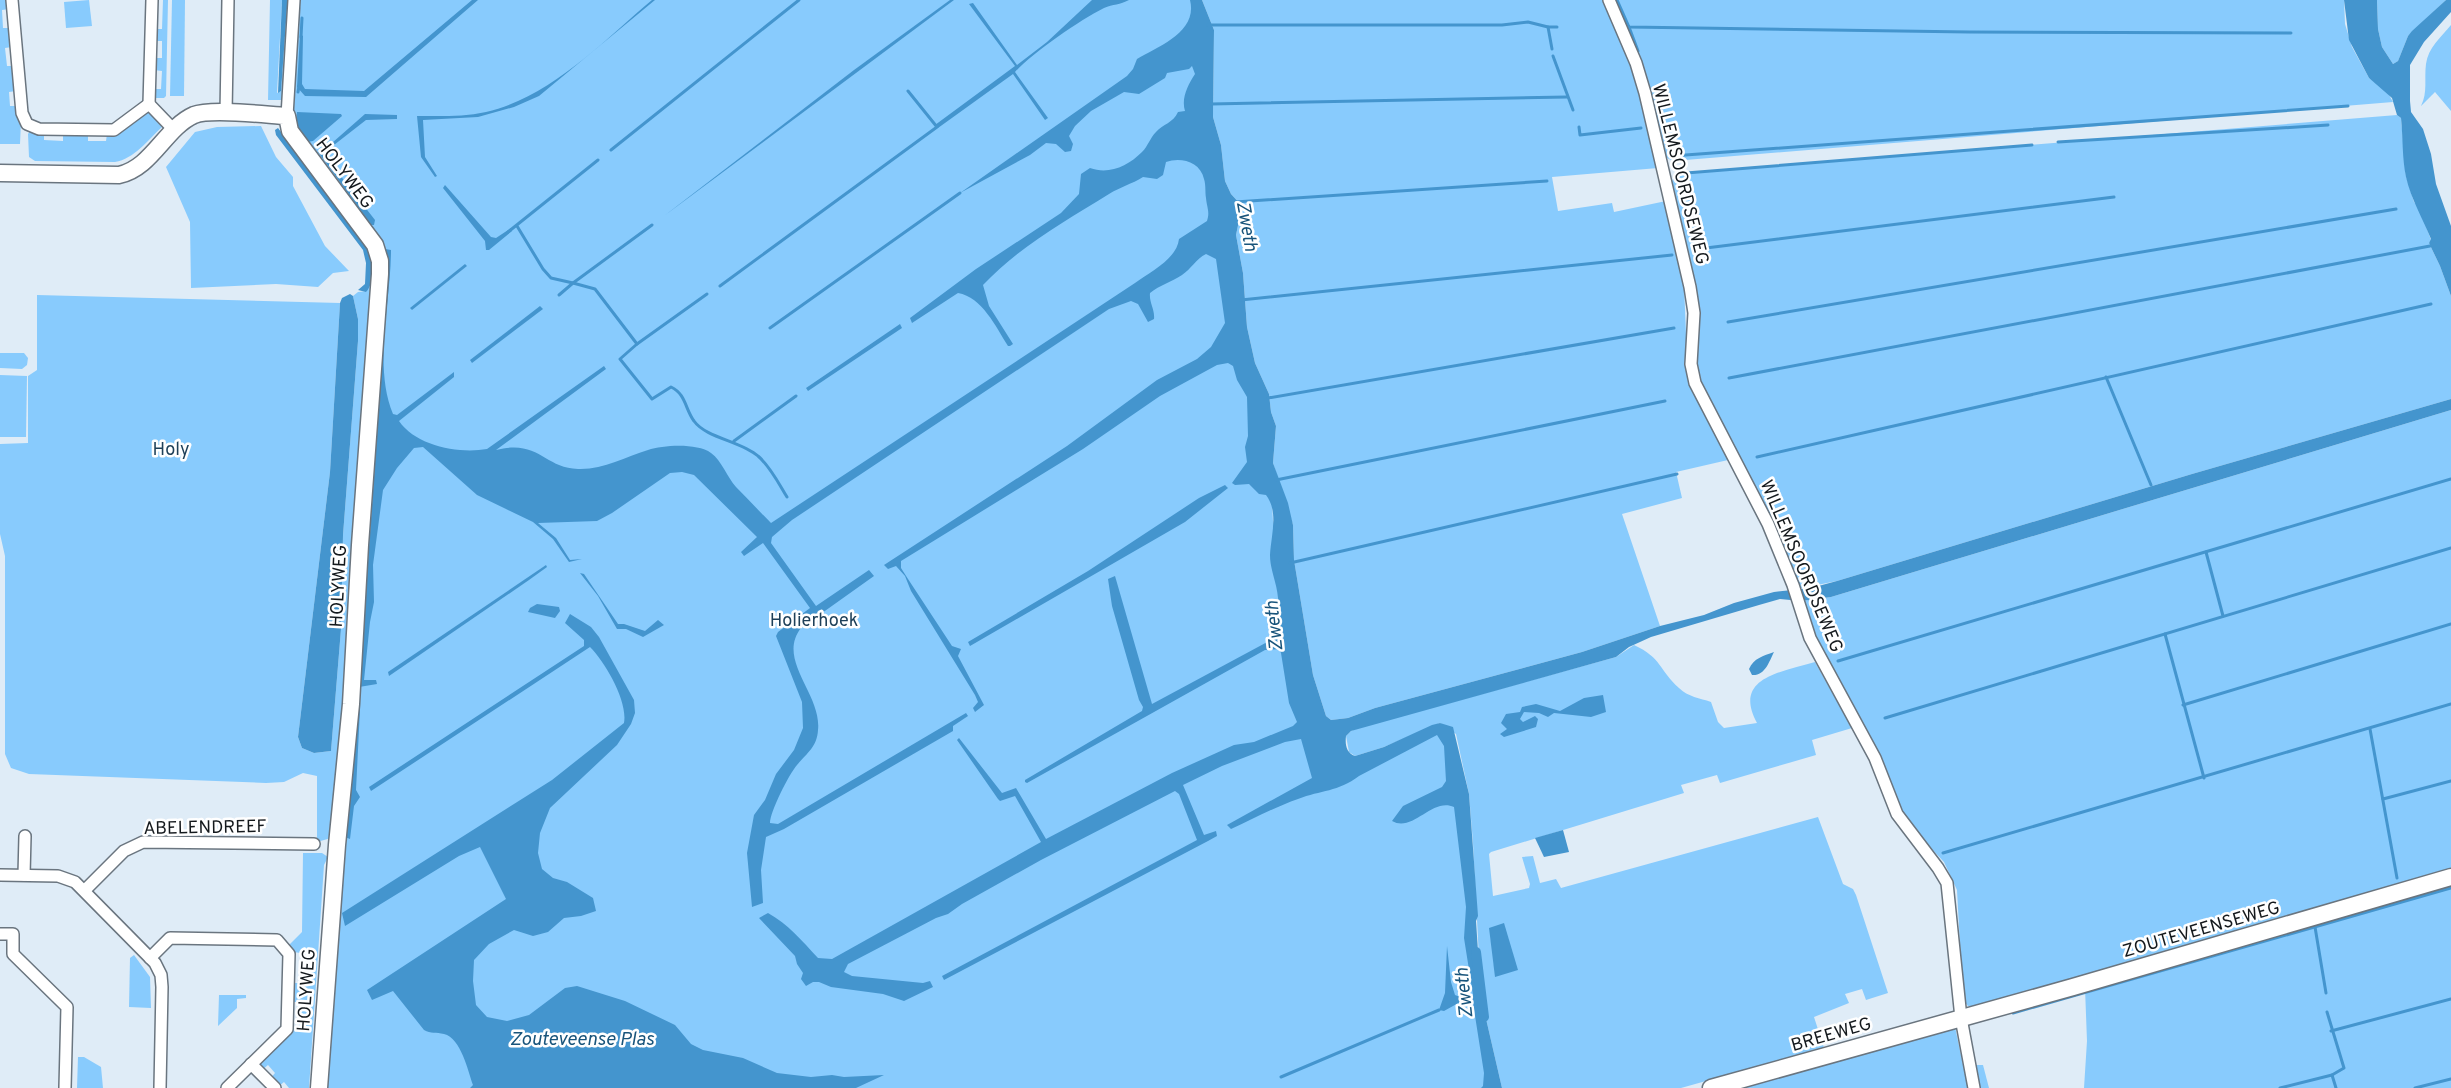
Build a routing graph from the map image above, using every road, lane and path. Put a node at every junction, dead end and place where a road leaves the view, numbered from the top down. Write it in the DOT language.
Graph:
graph roads {
  1 [pos="12,0"];
  2 [pos="152,0"];
  3 [pos="228,0"];
  4 [pos="294,0"];
  5 [pos="1609,0"];
  6 [pos="149,104"];
  7 [pos="226,113"];
  8 [pos="287,116"];
  9 [pos="175,131"];
  10 [pos="0,174"];
  11 [pos="26,836"];
  12 [pos="314,844"];
  13 [pos="0,875"];
  14 [pos="24,875"];
  15 [pos="2451,877"];
  16 [pos="85,890"];
  17 [pos="0,934"];
  18 [pos="150,958"];
  19 [pos="1961,1018"];
  20 [pos="251,1064"];
  21 [pos="65,1088"];
  22 [pos="160,1088"];
  23 [pos="226,1088"];
  24 [pos="274,1088"];
  25 [pos="319,1088"];
  26 [pos="1711,1088"];
  27 [pos="1974,1088"];
  1 -- 6 [label="street"];
  2 -- 6 [label="street"];
  3 -- 7 [label="street"];
  4 -- 8 [label="street, HOLYWEG"];
  5 -- 19 [label="street, WILLEMSOORDSEWEG"];
  6 -- 9 [label="street"];
  7 -- 8 [label="street"];
  7 -- 9 [label="street"];
  8 -- 25 [label="street, HOLYWEG"];
  9 -- 10 [label="street"];
  11 -- 14 [label="street"];
  12 -- 16 [label="street, ABELENDREEF"];
  13 -- 14 [label="street"];
  14 -- 16 [label="street"];
  15 -- 19 [label="street, ZOUTEVEENSEWEG"];
  16 -- 18 [label="street"];
  17 -- 21 [label="street"];
  18 -- 20 [label="street"];
  18 -- 22 [label="street"];
  19 -- 26 [label="street, BREEWEG"];
  19 -- 27 [label="street, WILLEMSOORDSEWEG"];
  20 -- 23 [label="street"];
  20 -- 24 [label="street"];
}
